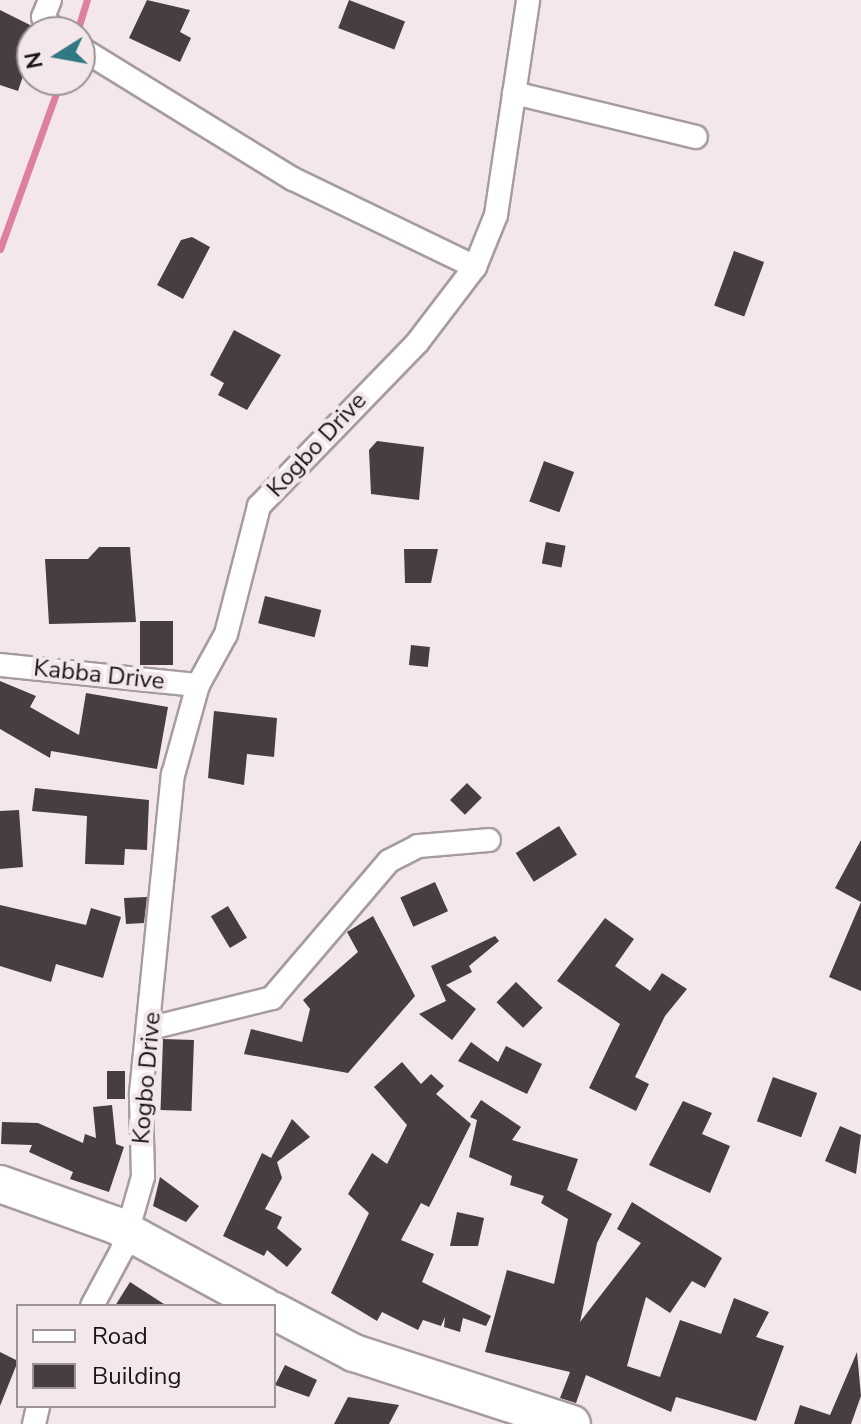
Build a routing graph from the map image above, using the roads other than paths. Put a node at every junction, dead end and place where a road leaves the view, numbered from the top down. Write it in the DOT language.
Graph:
graph roads {
  1 [pos="528,0"];
  2 [pos="96,58"];
  3 [pos="514,93"];
  4 [pos="696,137"];
  5 [pos="475,267"];
  6 [pos="0,665"];
  7 [pos="198,685"];
  8 [pos="489,840"];
  9 [pos="151,1028"];
  10 [pos="0,1184"];
  11 [pos="0,1203"];
  12 [pos="125,1241"];
  13 [pos="93,1304"];
  14 [pos="224,1304"];
  15 [pos="260,1304"];
  16 [pos="276,1312"];
  17 [pos="276,1333"];
  18 [pos="520,1424"];
  19 [pos="572,1424"];
  1 -- 3 [label="street, Kogbo Drive"];
  2 -- 5 [label="street"];
  3 -- 4 [label="street"];
  3 -- 5 [label="street, Kogbo Drive"];
  5 -- 7 [label="street, Kogbo Drive"];
  6 -- 7 [label="street, Kabba Drive"];
  7 -- 9 [label="street, Kogbo Drive"];
  8 -- 9 [label="street"];
  9 -- 12 [label="street, Kogbo Drive"];
  10 -- 12 [label="main road"];
  11 -- 12 [label="main road"];
  12 -- 13 [label="street, Kogbo Drive"];
  12 -- 14 [label="main road"];
  12 -- 15 [label="main road"];
  16 -- 19 [label="main road"];
  17 -- 18 [label="main road"];
}
